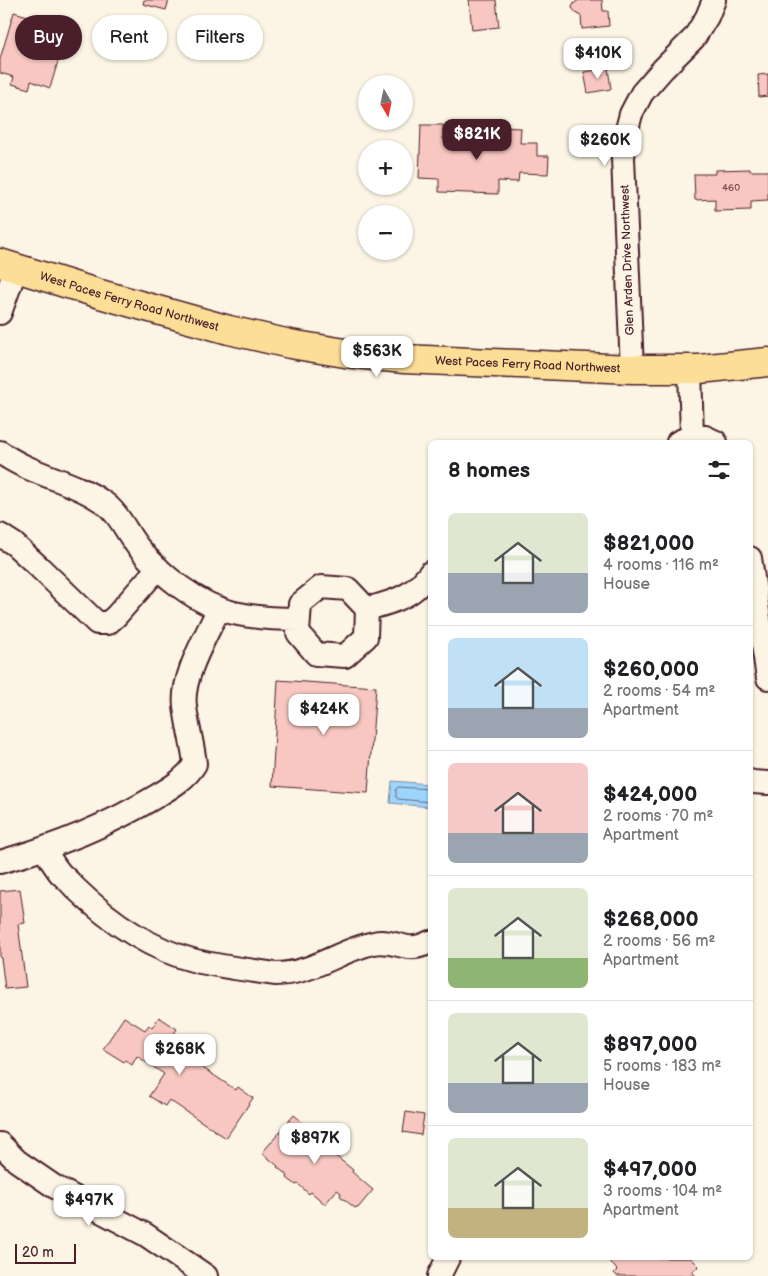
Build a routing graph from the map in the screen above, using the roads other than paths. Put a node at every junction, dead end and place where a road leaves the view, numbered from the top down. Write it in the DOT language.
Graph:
graph roads {
  1 [pos="714,0"];
  2 [pos="8,265"];
  3 [pos="0,313"];
  4 [pos="768,362"];
  5 [pos="632,369"];
  6 [pos="690,369"];
  7 [pos="685,439"];
  8 [pos="710,440"];
  9 [pos="0,452"];
  10 [pos="0,535"];
  11 [pos="158,568"];
  12 [pos="428,575"];
  13 [pos="753,578"];
  14 [pos="219,608"];
  15 [pos="367,609"];
  16 [pos="299,619"];
  17 [pos="768,678"];
  18 [pos="753,782"];
  19 [pos="768,782"];
  20 [pos="44,848"];
  21 [pos="0,862"];
  22 [pos="428,943"];
  23 [pos="0,1144"];
  24 [pos="447,1260"];
  25 [pos="206,1276"];
  26 [pos="439,1276"];
  1 -- 5 [label="street, Glen Arden Drive Northwest"];
  2 -- 3 [label="street"];
  2 -- 5 [label="main road, West Paces Ferry Road Northwest"];
  4 -- 6 [label="main road, West Paces Ferry Road Northwest"];
  5 -- 6 [label="main road, West Paces Ferry Road Northwest"];
  6 -- 7 [label="street"];
  7 -- 8 [label="street"];
  9 -- 11 [label="street"];
  10 -- 11 [label="street"];
  11 -- 14 [label="street"];
  12 -- 15 [label="street"];
  13 -- 17 [label="street"];
  14 -- 16 [label="street"];
  14 -- 20 [label="street"];
  15 -- 16 [label="street"];
  15 -- 16 [label="street"];
  18 -- 19 [label="street"];
  20 -- 21 [label="street"];
  20 -- 22 [label="street"];
  23 -- 25 [label="street"];
  24 -- 26 [label="street"];
}
